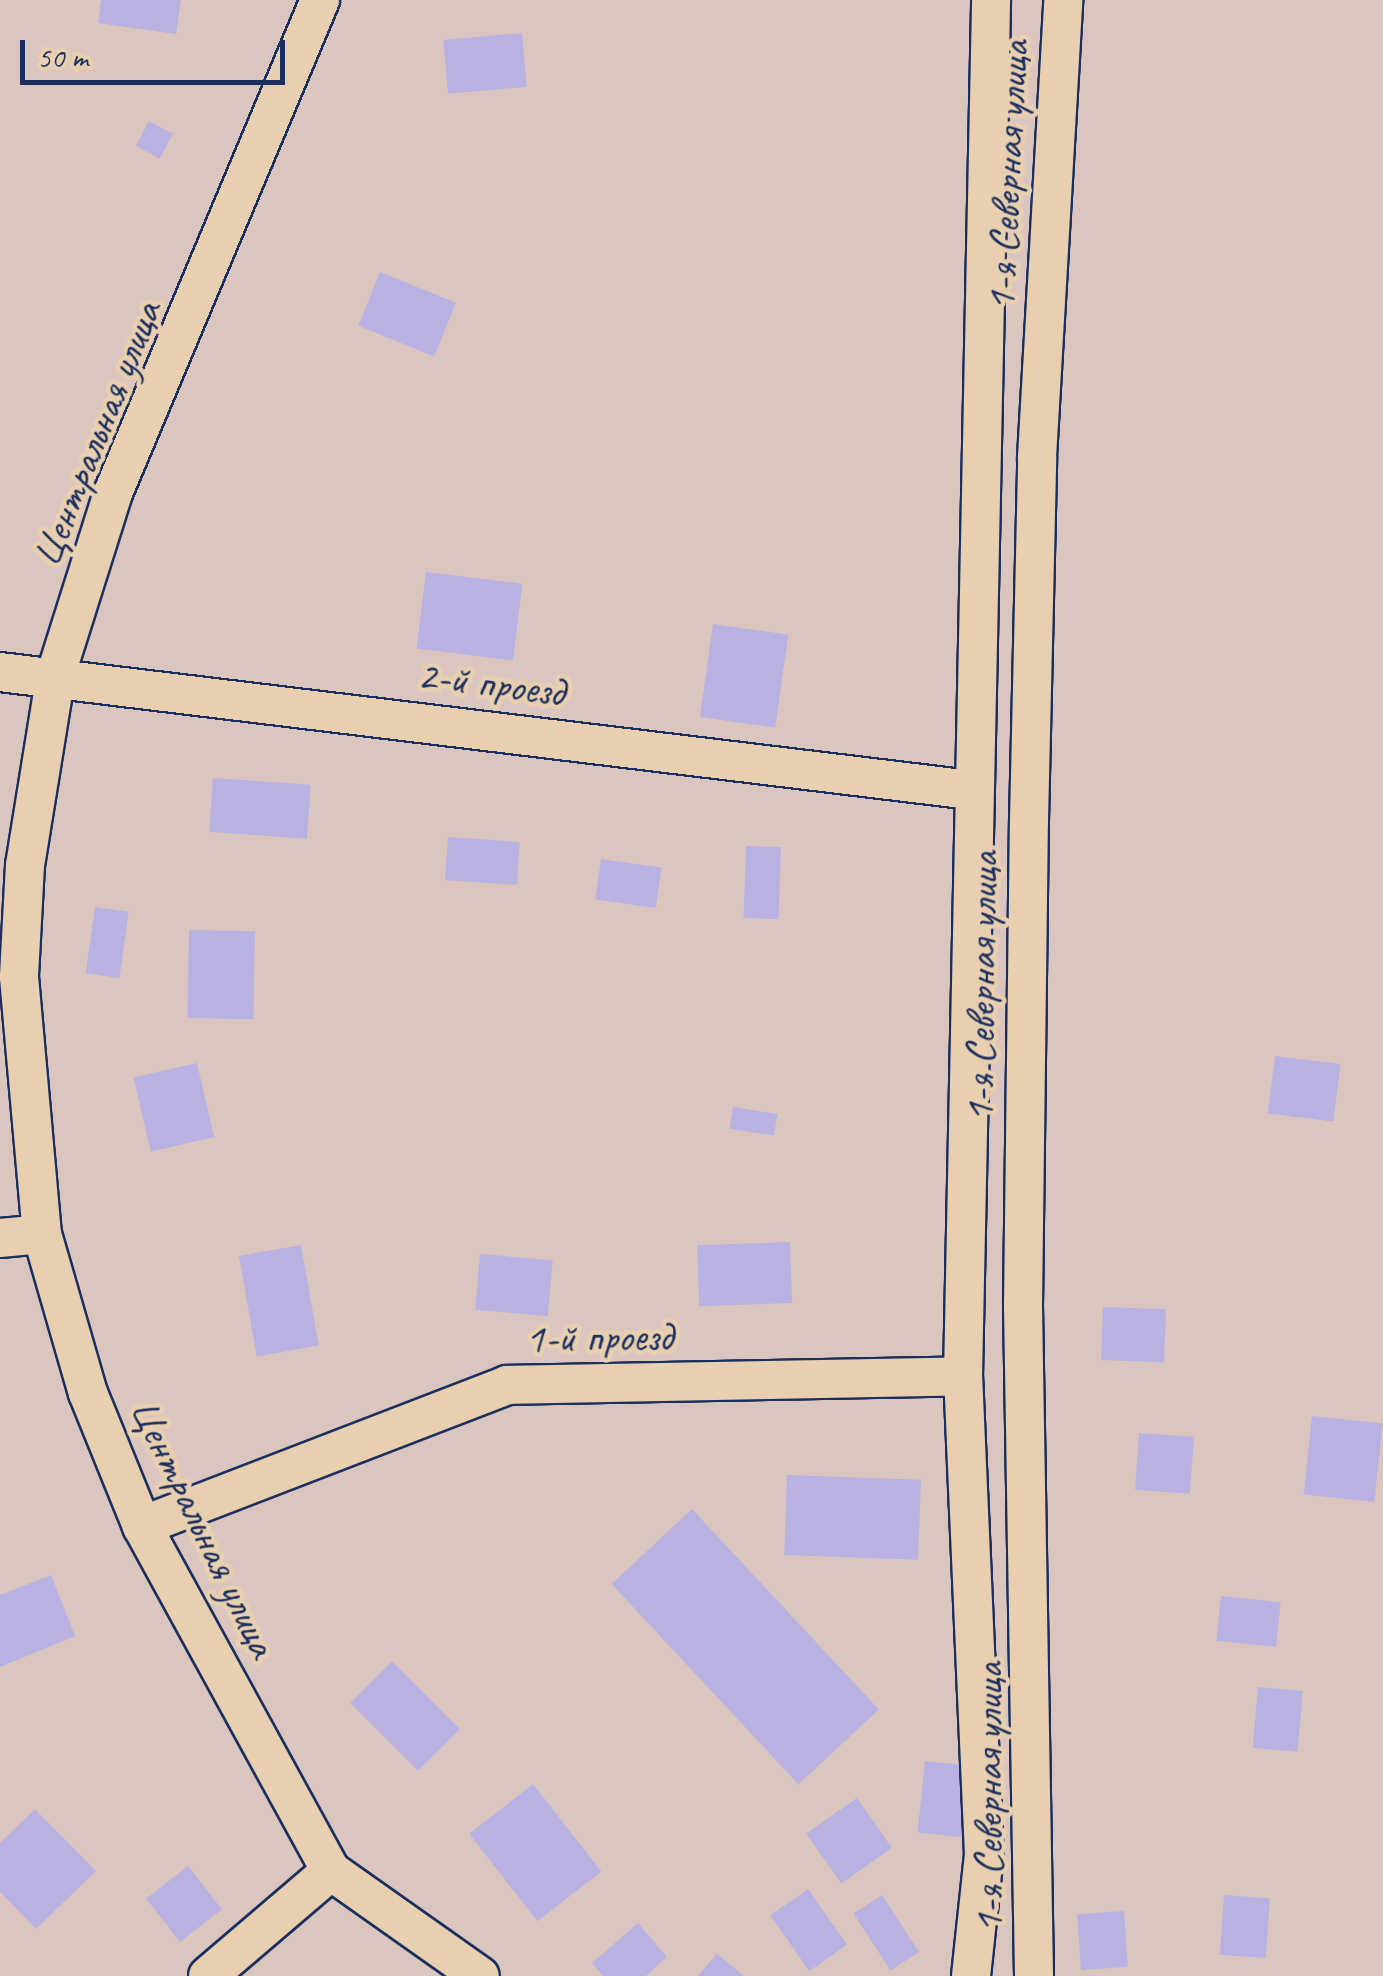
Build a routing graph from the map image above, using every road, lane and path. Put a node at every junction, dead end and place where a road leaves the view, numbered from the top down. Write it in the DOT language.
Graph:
graph roads {
  1 [pos="320,0"];
  2 [pos="991,0"];
  3 [pos="1062,0"];
  4 [pos="0,672"];
  5 [pos="56,674"];
  6 [pos="971,790"];
  7 [pos="42,1234"];
  8 [pos="0,1238"];
  9 [pos="964,1376"];
  10 [pos="142,1526"];
  11 [pos="332,1872"];
  12 [pos="208,1976"];
  13 [pos="480,1976"];
  14 [pos="971,1976"];
  15 [pos="1034,1976"];
  1 -- 5 [label="street, Центральная улица"];
  2 -- 6 [label="street"];
  3 -- 15 [label="street, 1-я Северная улица"];
  4 -- 5 [label="street, 2-й проезд"];
  5 -- 6 [label="street, 2-й проезд"];
  5 -- 7 [label="street, Центральная улица"];
  6 -- 9 [label="street"];
  7 -- 8 [label="street"];
  7 -- 10 [label="street, Центральная улица"];
  9 -- 10 [label="street, 1-й проезд"];
  9 -- 14 [label="street"];
  10 -- 11 [label="street, Центральная улица"];
  11 -- 12 [label="street"];
  11 -- 13 [label="street, Центральная улица"];
}
